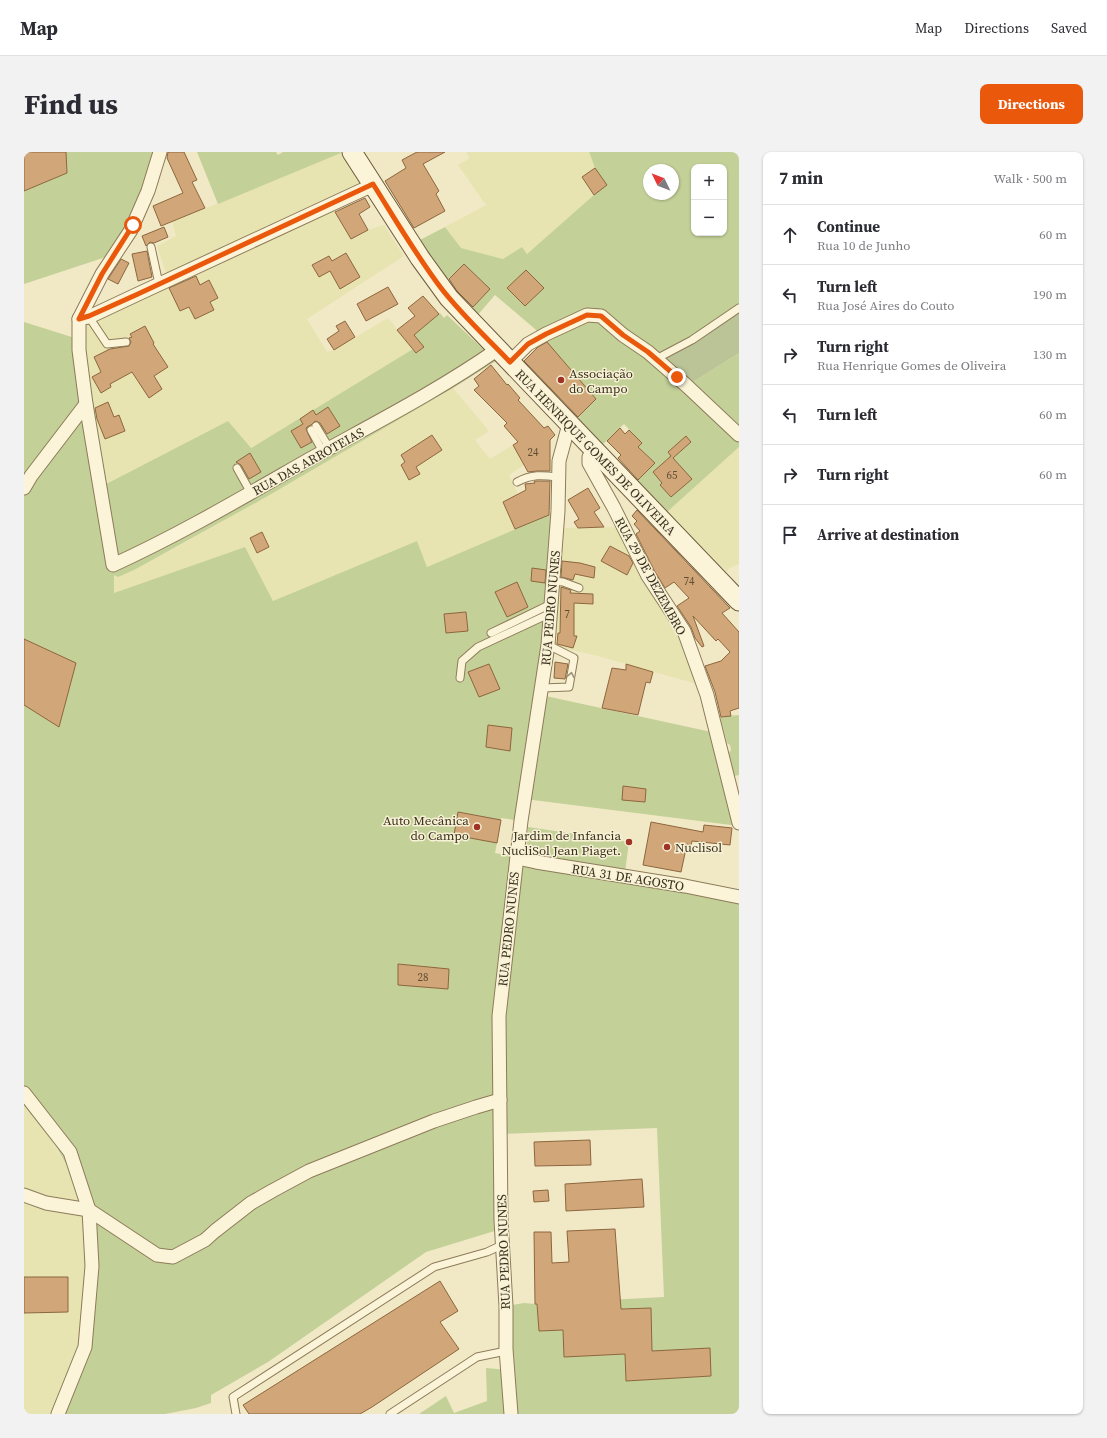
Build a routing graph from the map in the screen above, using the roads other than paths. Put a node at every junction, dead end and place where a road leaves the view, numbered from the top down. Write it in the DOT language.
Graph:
graph roads {
  1 [pos="160,152"];
  2 [pos="352,152"];
  3 [pos="373,184"];
  4 [pos="151,247"];
  5 [pos="159,284"];
  6 [pos="739,308"];
  7 [pos="84,318"];
  8 [pos="126,342"];
  9 [pos="504,356"];
  10 [pos="656,359"];
  11 [pos="86,404"];
  12 [pos="569,424"];
  13 [pos="313,428"];
  14 [pos="739,435"];
  15 [pos="594,449"];
  16 [pos="326,450"];
  17 [pos="237,468"];
  18 [pos="558,477"];
  19 [pos="517,482"];
  20 [pos="24,488"];
  21 [pos="251,493"];
  22 [pos="553,581"];
  23 [pos="579,588"];
  24 [pos="739,601"];
  25 [pos="551,608"];
  26 [pos="491,634"];
  27 [pos="548,645"];
  28 [pos="460,678"];
  29 [pos="542,688"];
  30 [pos="739,823"];
  31 [pos="517,858"];
  32 [pos="739,897"];
  33 [pos="24,1093"];
  34 [pos="500,1100"];
  35 [pos="24,1195"];
  36 [pos="89,1210"];
  37 [pos="502,1245"];
  38 [pos="506,1351"];
  39 [pos="58,1414"];
  40 [pos="236,1414"];
  41 [pos="390,1414"];
  42 [pos="511,1414"];
  1 -- 7 [label="street"];
  2 -- 3 [label="street, RUA HENRIQUE GOMES DE OLIVEIRA"];
  3 -- 5 [label="street"];
  3 -- 9 [label="street, RUA HENRIQUE GOMES DE OLIVEIRA"];
  4 -- 5 [label="lane"];
  5 -- 7 [label="street"];
  6 -- 10 [label="lane"];
  7 -- 8 [label="lane"];
  7 -- 11 [label="street"];
  9 -- 10 [label="street, RUA DAS ARROTEIAS"];
  9 -- 12 [label="street, RUA HENRIQUE GOMES DE OLIVEIRA"];
  9 -- 16 [label="street, RUA DAS ARROTEIAS"];
  10 -- 14 [label="street, RUA DAS ARROTEIAS"];
  11 -- 20 [label="street"];
  11 -- 21 [label="street, RUA DAS ARROTEIAS"];
  12 -- 15 [label="street, RUA HENRIQUE GOMES DE OLIVEIRA"];
  12 -- 18 [label="street, RUA PEDRO NUNES"];
  13 -- 16 [label="lane"];
  15 -- 24 [label="street, RUA HENRIQUE GOMES DE OLIVEIRA"];
  15 -- 30 [label="street, RUA 29 DE DEZEMBRO"];
  16 -- 21 [label="street, RUA DAS ARROTEIAS"];
  17 -- 21 [label="lane"];
  18 -- 19 [label="lane"];
  18 -- 22 [label="street, RUA PEDRO NUNES"];
  22 -- 23 [label="lane"];
  22 -- 25 [label="street, RUA PEDRO NUNES"];
  25 -- 26 [label="lane"];
  25 -- 27 [label="street, RUA PEDRO NUNES"];
  25 -- 28 [label="lane"];
  27 -- 29 [label="street, RUA PEDRO NUNES"];
  29 -- 27 [label="lane, one-way"];
  29 -- 31 [label="street, RUA PEDRO NUNES"];
  31 -- 32 [label="street, RUA 31 DE AGOSTO"];
  31 -- 34 [label="street, RUA PEDRO NUNES"];
  33 -- 36 [label="street"];
  34 -- 36 [label="street"];
  34 -- 37 [label="street, RUA PEDRO NUNES"];
  35 -- 36 [label="street"];
  36 -- 39 [label="street"];
  37 -- 38 [label="street, RUA PEDRO NUNES"];
  37 -- 40 [label="lane"];
  38 -- 41 [label="lane"];
  38 -- 42 [label="street, RUA PEDRO NUNES"];
}
